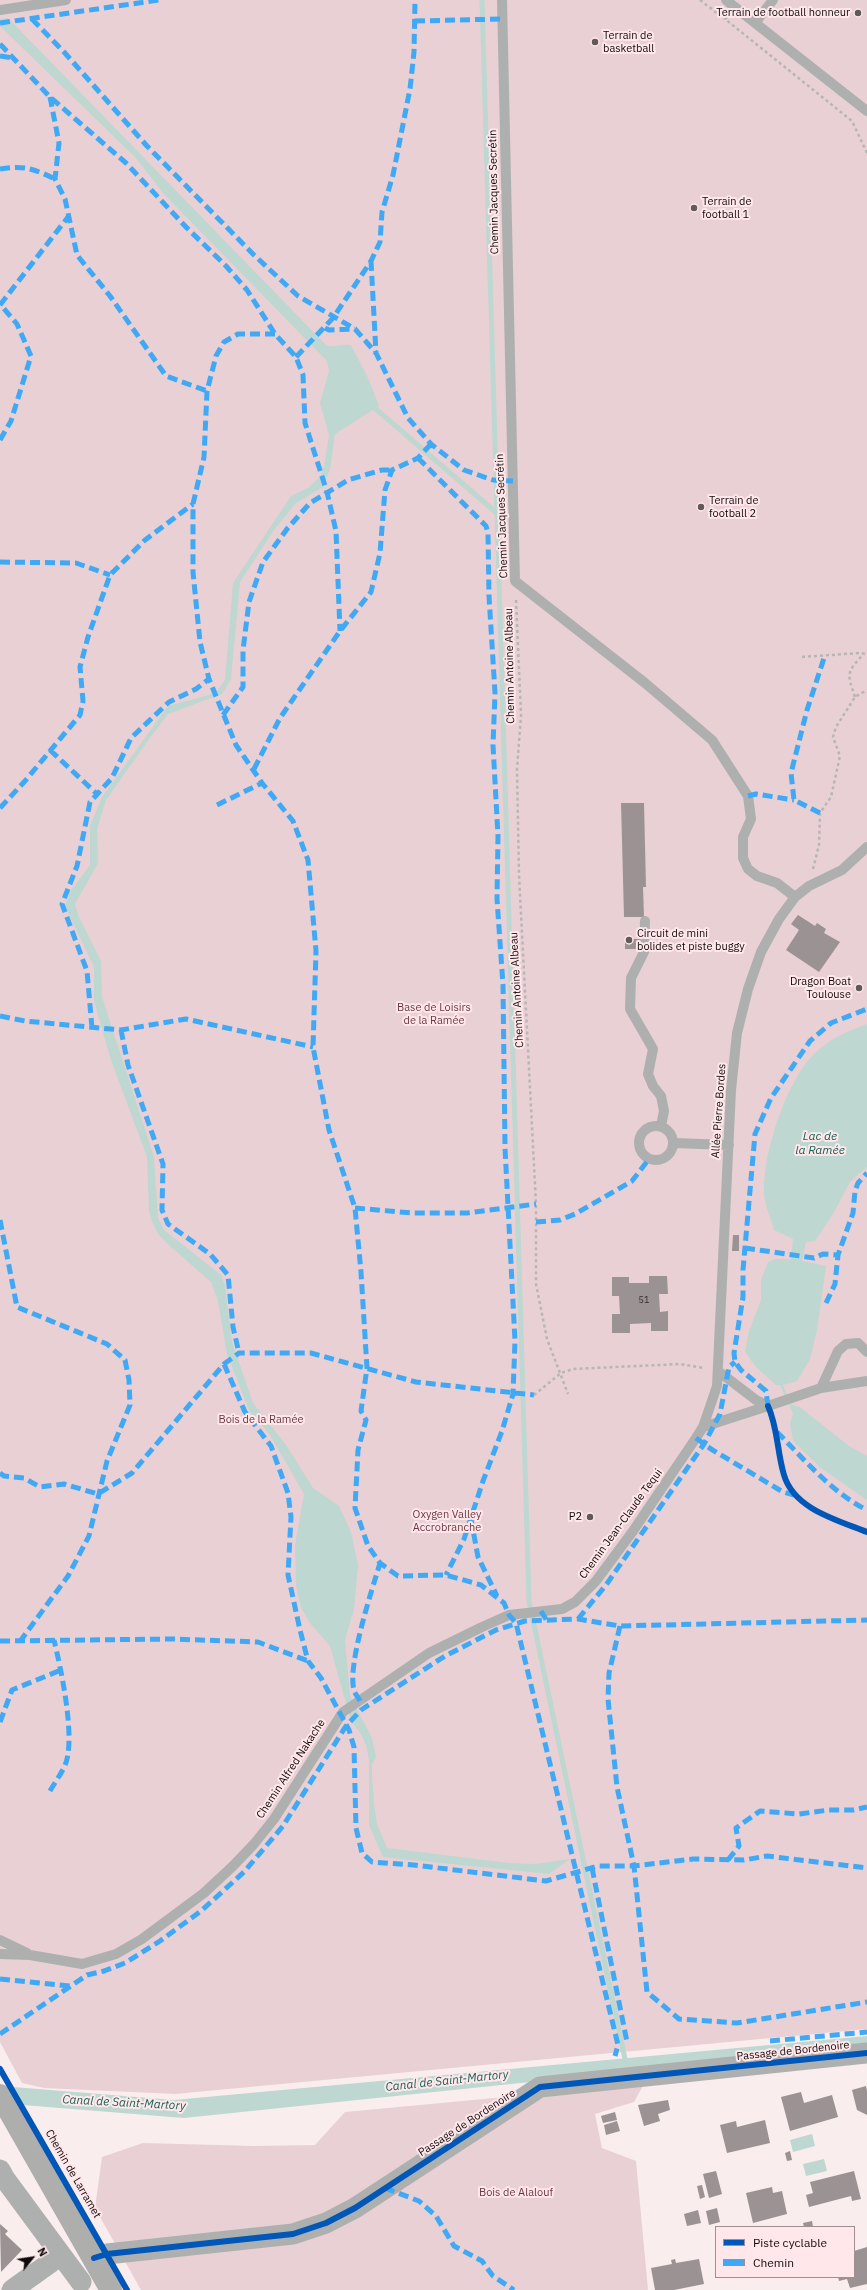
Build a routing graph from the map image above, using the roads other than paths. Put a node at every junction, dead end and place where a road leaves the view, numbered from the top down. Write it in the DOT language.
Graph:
graph roads {
  1 [pos="66,0"];
  2 [pos="502,0"];
  3 [pos="726,0"];
  4 [pos="773,0"];
  5 [pos="0,10"];
  6 [pos="755,22"];
  7 [pos="867,111"];
  8 [pos="867,847"];
  9 [pos="795,897"];
  10 [pos="645,921"];
  11 [pos="661,1126"];
  12 [pos="674,1144"];
  13 [pos="729,1145"];
  14 [pos="867,1352"];
  15 [pos="718,1371"];
  16 [pos="867,1381"];
  17 [pos="821,1388"];
  18 [pos="768,1406"];
  19 [pos="703,1427"];
  20 [pos="541,1611"];
  21 [pos="0,1940"];
  22 [pos="0,1954"];
  23 [pos="30,1955"];
  24 [pos="867,2053"];
  25 [pos="3,2101"];
  26 [pos="0,2170"];
  27 [pos="61,2255"];
  28 [pos="94,2258"];
  29 [pos="81,2282"];
  30 [pos="12,2290"];
  31 [pos="111,2290"];
  1 -- 5 [label="lane"];
  2 -- 9 [label="lane, Chemin Jacques Secrétin"];
  3 -- 6 [label="lane"];
  4 -- 6 [label="lane"];
  6 -- 7 [label="lane"];
  8 -- 9 [label="lane, Allée Pierre Bordes"];
  9 -- 13 [label="lane, Allée Pierre Bordes"];
  10 -- 11 [label="lane"];
  11 -- 12 [label="lane"];
  11 -- 12 [label="lane"];
  12 -- 13 [label="lane"];
  13 -- 15 [label="lane, Allée Pierre Bordes"];
  14 -- 17 [label="lane"];
  15 -- 18 [label="lane"];
  15 -- 19 [label="lane, Allée Pierre Bordes"];
  16 -- 17 [label="lane"];
  17 -- 18 [label="lane"];
  18 -- 19 [label="lane"];
  19 -- 20 [label="lane, Chemin Jean-Claude Tequi"];
  20 -- 23 [label="lane, Chemin Alfred Nakache"];
  21 -- 23 [label="lane, Chemin Alfred Nakache"];
  22 -- 23 [label="lane, Chemin Alfred Nakache"];
  24 -- 28 [label="street, Passage de Bordenoire"];
  25 -- 28 [label="main road"];
  26 -- 27 [label="street"];
  27 -- 29 [label="street"];
  27 -- 30 [label="street"];
  28 -- 31 [label="main road"];
}
